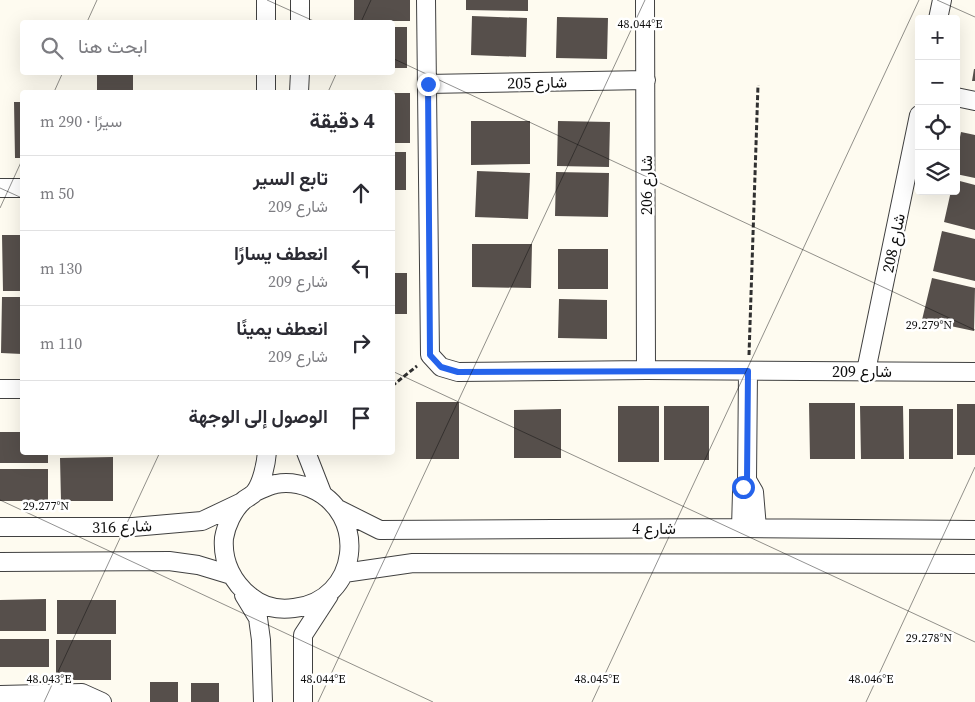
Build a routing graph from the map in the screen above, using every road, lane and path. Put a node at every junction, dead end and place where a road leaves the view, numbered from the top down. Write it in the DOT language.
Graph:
graph roads {
  1 [pos="266,0"];
  2 [pos="300,0"];
  3 [pos="426,0"];
  4 [pos="645,0"];
  5 [pos="942,0"];
  6 [pos="939,15"];
  7 [pos="266,20"];
  8 [pos="300,20"];
  9 [pos="266,75"];
  10 [pos="300,75"];
  11 [pos="646,80"];
  12 [pos="428,84"];
  13 [pos="758,85"];
  14 [pos="266,90"];
  15 [pos="300,90"];
  16 [pos="960,98"];
  17 [pos="975,101"];
  18 [pos="915,133"];
  19 [pos="0,188"];
  20 [pos="20,188"];
  21 [pos="430,355"];
  22 [pos="646,370"];
  23 [pos="748,371"];
  24 [pos="866,371"];
  25 [pos="975,372"];
  26 [pos="395,384"];
  27 [pos="0,389"];
  28 [pos="20,389"];
  29 [pos="267,455"];
  30 [pos="307,455"];
  31 [pos="255,492"];
  32 [pos="322,493"];
  33 [pos="240,503"];
  34 [pos="338,509"];
  35 [pos="0,527"];
  36 [pos="749,528"];
  37 [pos="975,530"];
  38 [pos="0,562"];
  39 [pos="975,564"];
  40 [pos="344,573"];
  41 [pos="231,575"];
  42 [pos="241,590"];
  43 [pos="332,591"];
  44 [pos="0,695"];
  45 [pos="102,702"];
  46 [pos="263,702"];
  47 [pos="303,702"];
  1 -- 7 [label="street"];
  2 -- 8 [label="street"];
  3 -- 12 [label="street"];
  4 -- 11 [label="street, شارع 206"];
  5 -- 6 [label="street"];
  9 -- 14 [label="street"];
  10 -- 15 [label="street"];
  11 -- 12 [label="street, شارع 205"];
  11 -- 22 [label="street, شارع 206"];
  12 -- 21 [label="street"];
  13 -- 23 [label="path"];
  16 -- 17 [label="street"];
  18 -- 24 [label="street, شارع 208"];
  19 -- 20 [label="street"];
  21 -- 22 [label="street, شارع 209"];
  21 -- 26 [label="path"];
  22 -- 23 [label="street, شارع 209"];
  23 -- 24 [label="street, شارع 209"];
  23 -- 36 [label="street"];
  24 -- 25 [label="street, شارع 209"];
  27 -- 28 [label="street"];
  29 -- 31 [label="street"];
  30 -- 32 [label="street"];
  31 -- 32 [label="street"];
  31 -- 33 [label="street"];
  32 -- 34 [label="street"];
  33 -- 35 [label="street, شارع 316"];
  33 -- 41 [label="street"];
  34 -- 36 [label="street, شارع 4"];
  34 -- 40 [label="street"];
  36 -- 37 [label="street, شارع 4"];
  38 -- 41 [label="street"];
  39 -- 40 [label="street"];
  40 -- 43 [label="street"];
  41 -- 42 [label="street"];
  42 -- 43 [label="street"];
  42 -- 46 [label="street"];
  43 -- 47 [label="street"];
  44 -- 45 [label="street"];
}
